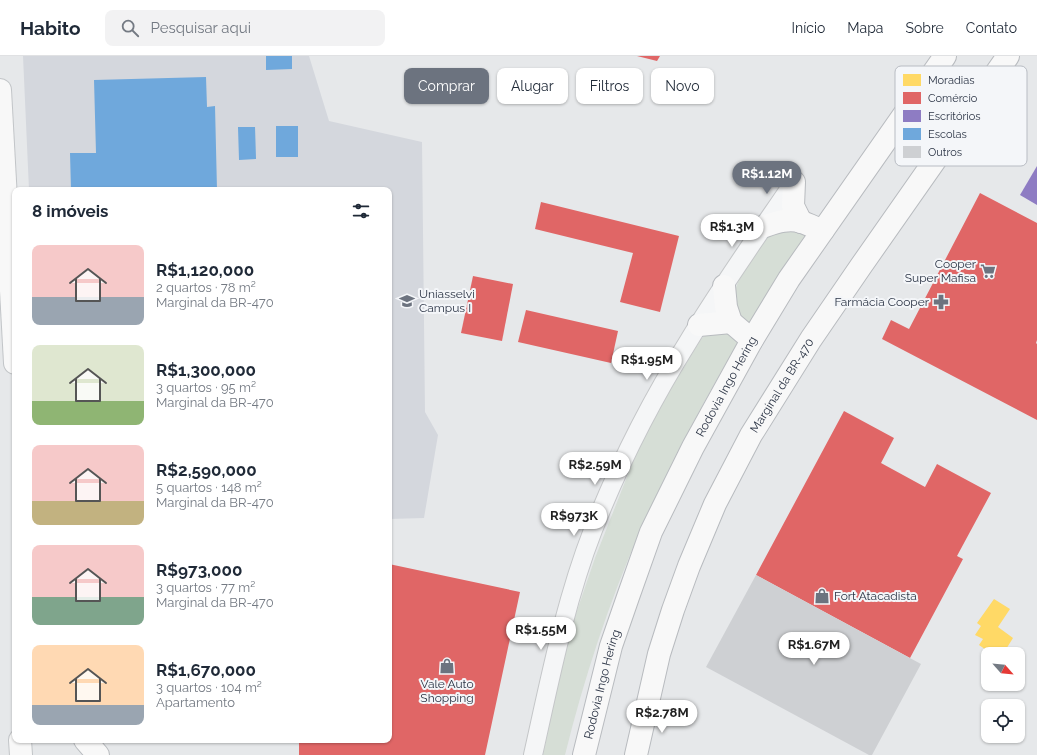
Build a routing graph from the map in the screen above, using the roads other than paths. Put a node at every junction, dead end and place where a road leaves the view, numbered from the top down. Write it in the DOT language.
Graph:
graph roads {
  1 [pos="946,56"];
  2 [pos="1008,56"];
  3 [pos="939,66"];
  4 [pos="1001,66"];
  5 [pos="0,90"];
  6 [pos="895,128"];
  7 [pos="930,166"];
  8 [pos="794,182"];
  9 [pos="802,222"];
  10 [pos="765,226"];
  11 [pos="823,230"];
  12 [pos="724,286"];
  13 [pos="12,308"];
  14 [pos="731,322"];
  15 [pos="699,325"];
  16 [pos="752,340"];
  17 [pos="592,719"];
  18 [pos="643,723"];
  19 [pos="20,743"];
  20 [pos="78,743"];
  21 [pos="88,743"];
  22 [pos="21,755"];
  23 [pos="86,755"];
  24 [pos="98,755"];
  25 [pos="533,755"];
  26 [pos="580,755"];
  27 [pos="584,755"];
  28 [pos="636,755"];
  29 [pos="647,755"];
  1 -- 3 [label="main road, Rodovia Ingo Hering"];
  2 -- 4 [label="main road, Marginal da BR-470"];
  5 -- 13 [label="main road"];
  6 -- 11 [label="main road, Rodovia Ingo Hering"];
  7 -- 18 [label="main road, Marginal da BR-470"];
  8 -- 9 [label="main road"];
  8 -- 10 [label="street"];
  9 -- 10 [label="main road"];
  9 -- 11 [label="main road"];
  10 -- 12 [label="street"];
  11 -- 16 [label="main road, Rodovia Ingo Hering"];
  12 -- 14 [label="main road"];
  12 -- 15 [label="street"];
  14 -- 15 [label="main road"];
  14 -- 16 [label="main road"];
  15 -- 25 [label="street"];
  16 -- 17 [label="main road, Rodovia Ingo Hering"];
  17 -- 26 [label="main road"];
  17 -- 27 [label="main road, Rodovia Ingo Hering"];
  18 -- 28 [label="main road, Marginal da BR-470"];
  18 -- 29 [label="main road"];
  19 -- 22 [label="main road"];
  20 -- 23 [label="main road"];
  21 -- 24 [label="main road"];
}
